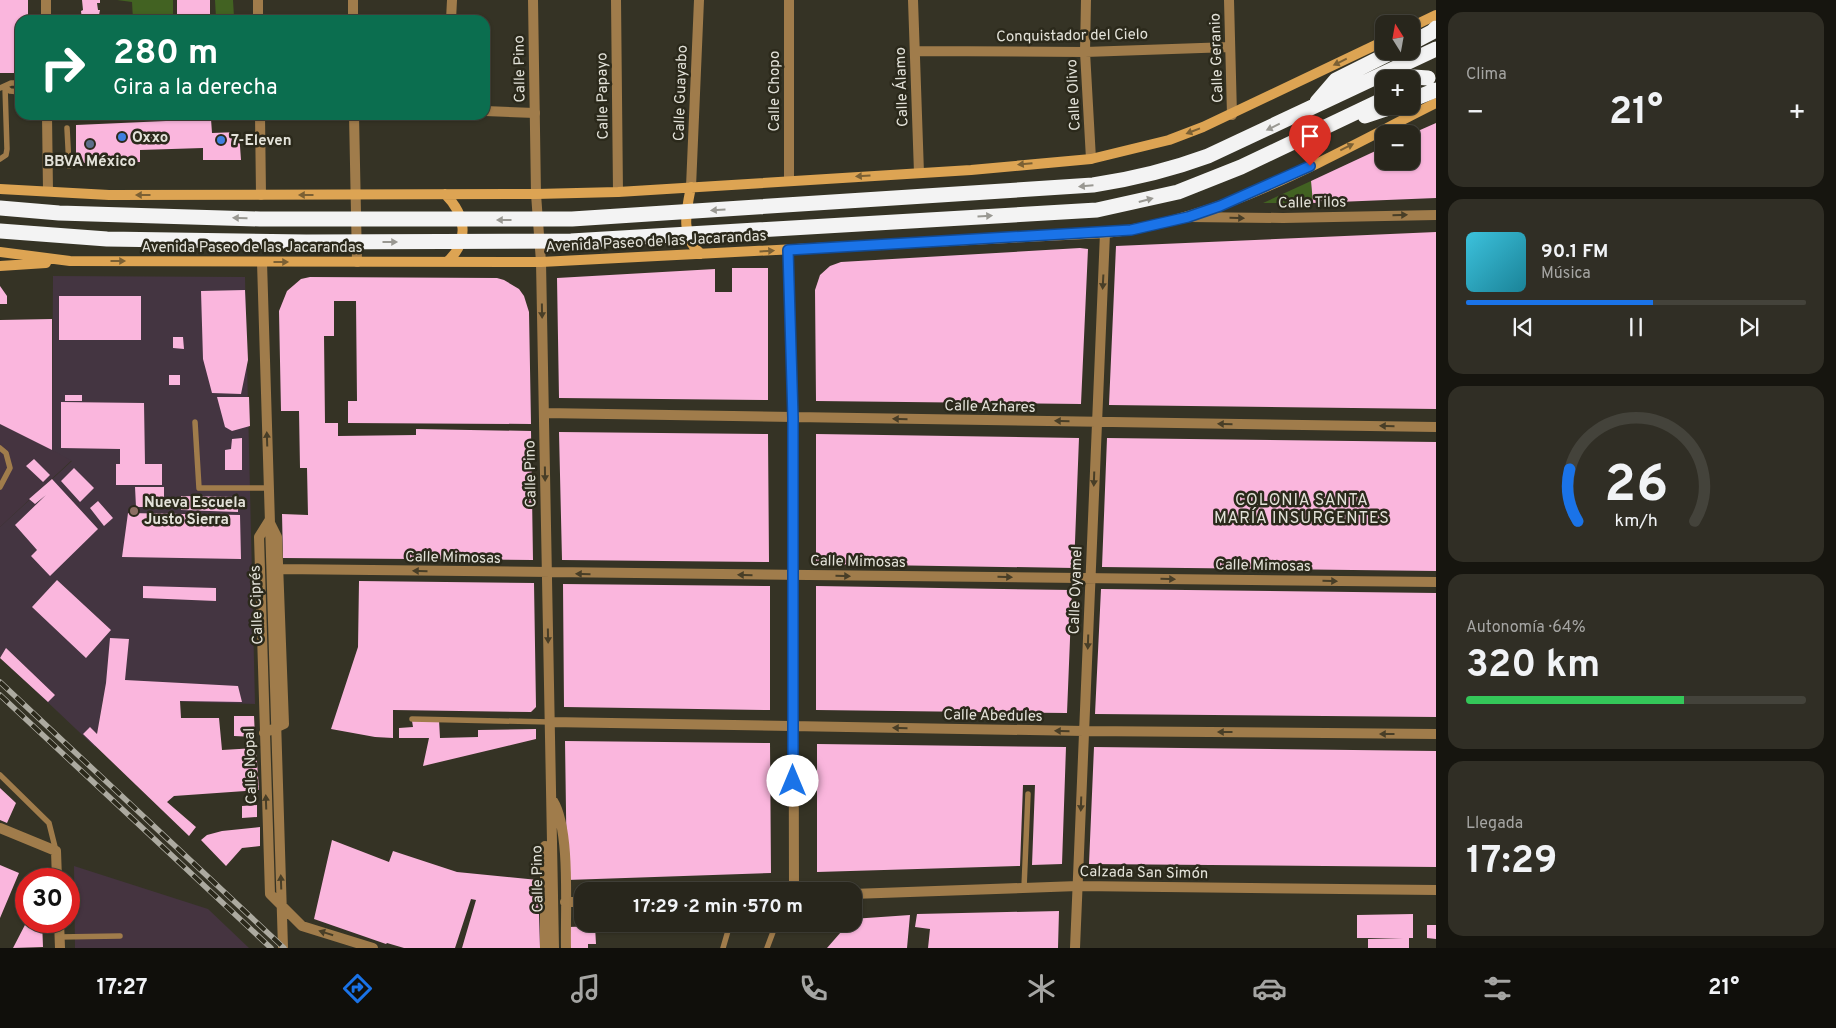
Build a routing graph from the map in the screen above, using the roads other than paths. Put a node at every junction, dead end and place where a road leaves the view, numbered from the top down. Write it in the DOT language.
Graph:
graph roads {
  1 [pos="46,0"];
  2 [pos="258,0"];
  3 [pos="353,0"];
  4 [pos="452,0"];
  5 [pos="533,0"];
  6 [pos="616,0"];
  7 [pos="698,0"];
  8 [pos="789,0"];
  9 [pos="913,0"];
  10 [pos="1086,0"];
  11 [pos="1229,0"];
  12 [pos="46,15"];
  13 [pos="258,15"];
  14 [pos="353,15"];
  15 [pos="451,15"];
  16 [pos="1436,15"];
  17 [pos="1420,23"];
  18 [pos="1436,28"];
  19 [pos="1420,38"];
  20 [pos="1375,45"];
  21 [pos="1230,47"];
  22 [pos="1436,49"];
  23 [pos="914,51"];
  24 [pos="1085,52"];
  25 [pos="1420,56"];
  26 [pos="1376,60"];
  27 [pos="1412,60"];
  28 [pos="1391,70"];
  29 [pos="1375,77"];
  30 [pos="1420,81"];
  31 [pos="1433,81"];
  32 [pos="15,83"];
  33 [pos="3,87"];
  34 [pos="15,92"];
  35 [pos="1420,92"];
  36 [pos="1375,103"];
  37 [pos="1436,103"];
  38 [pos="1314,107"];
  39 [pos="490,111"];
  40 [pos="1375,112"];
  41 [pos="535,114"];
  42 [pos="1232,115"];
  43 [pos="47,120"];
  44 [pos="260,120"];
  45 [pos="354,120"];
  46 [pos="1330,125"];
  47 [pos="67,128"];
  48 [pos="0,159"];
  49 [pos="1091,159"];
  50 [pos="69,166"];
  51 [pos="919,173"];
  52 [pos="789,181"];
  53 [pos="691,187"];
  54 [pos="0,189"];
  55 [pos="48,191"];
  56 [pos="618,192"];
  57 [pos="445,194"];
  58 [pos="536,194"];
  59 [pos="262,195"];
  60 [pos="355,195"];
  61 [pos="0,208"];
  62 [pos="1436,215"];
  63 [pos="1188,217"];
  64 [pos="0,231"];
  65 [pos="1105,233"];
  66 [pos="788,250"];
  67 [pos="0,252"];
  68 [pos="701,254"];
  69 [pos="70,261"];
  70 [pos="262,262"];
  71 [pos="357,262"];
  72 [pos="447,262"];
  73 [pos="541,262"];
  74 [pos="0,266"];
  75 [pos="544,413"];
  76 [pos="793,418"];
  77 [pos="195,422"];
  78 [pos="1096,422"];
  79 [pos="1436,427"];
  80 [pos="0,448"];
  81 [pos="0,486"];
  82 [pos="268,488"];
  83 [pos="269,521"];
  84 [pos="279,569"];
  85 [pos="547,573"];
  86 [pos="794,576"];
  87 [pos="1090,578"];
  88 [pos="1436,582"];
  89 [pos="412,719"];
  90 [pos="550,722"];
  91 [pos="793,726"];
  92 [pos="1084,731"];
  93 [pos="264,733"];
  94 [pos="1436,734"];
  95 [pos="0,775"];
  96 [pos="1028,794"];
  97 [pos="552,800"];
  98 [pos="0,828"];
  99 [pos="56,851"];
  100 [pos="57,868"];
  101 [pos="794,882"];
  102 [pos="1078,886"];
  103 [pos="1024,888"];
  104 [pos="1436,890"];
  105 [pos="862,894"];
  106 [pos="565,902"];
  107 [pos="574,902"];
  108 [pos="728,932"];
  109 [pos="773,932"];
  110 [pos="59,933"];
  111 [pos="120,936"];
  112 [pos="59,937"];
  113 [pos="60,948"];
  114 [pos="283,948"];
  115 [pos="373,948"];
  116 [pos="545,948"];
  117 [pos="554,948"];
  118 [pos="566,948"];
  119 [pos="723,948"];
  120 [pos="767,948"];
  121 [pos="1075,948"];
  1 -- 12 [label="street"];
  2 -- 13 [label="street"];
  3 -- 14 [label="street"];
  4 -- 15 [label="street"];
  5 -- 41 [label="street, Calle Pino"];
  6 -- 56 [label="street, Calle Papayo"];
  7 -- 53 [label="street, Calle Guayabo"];
  8 -- 52 [label="street, Calle Chopo"];
  9 -- 23 [label="street, Calle Álamo"];
  10 -- 24 [label="street, Calle Olivo"];
  11 -- 21 [label="street, Calle Geranio"];
  16 -- 17 [label="main road"];
  18 -- 19 [label="highway"];
  20 -- 42 [label="main road, one-way"];
  21 -- 24 [label="street, Conquistador del Cielo"];
  21 -- 42 [label="street, Calle Geranio"];
  22 -- 25 [label="highway"];
  23 -- 24 [label="street, Conquistador del Cielo"];
  23 -- 51 [label="street, Calle Álamo"];
  24 -- 49 [label="street, Calle Olivo"];
  26 -- 38 [label="highway"];
  27 -- 28 [label="highway"];
  29 -- 38 [label="highway"];
  30 -- 31 [label="highway"];
  31 -- 35 [label="highway"];
  32 -- 33 [label="lane"];
  33 -- 34 [label="lane"];
  33 -- 48 [label="lane"];
  36 -- 46 [label="highway"];
  63 -- 37 [label="main road, Avenida Paseo de las Jacarandas, one-way"];
  38 -- 61 [label="highway, one-way"];
  39 -- 41 [label="street"];
  40 -- 46 [label="highway"];
  41 -- 58 [label="street, Calle Pino"];
  42 -- 49 [label="main road, one-way"];
  43 -- 55 [label="street"];
  44 -- 59 [label="street"];
  45 -- 60 [label="street"];
  64 -- 46 [label="highway, one-way"];
  47 -- 50 [label="lane"];
  49 -- 51 [label="main road, one-way"];
  51 -- 52 [label="main road, one-way"];
  52 -- 53 [label="main road"];
  53 -- 56 [label="main road"];
  53 -- 68 [label="main road"];
  54 -- 55 [label="main road"];
  59 -- 55 [label="main road, one-way"];
  56 -- 58 [label="main road"];
  57 -- 58 [label="main road"];
  57 -- 60 [label="main road"];
  57 -- 72 [label="main road"];
  58 -- 73 [label="street, Calle Pino"];
  60 -- 59 [label="main road, one-way"];
  60 -- 71 [label="street"];
  63 -- 62 [label="street, Calle Tilos, one-way"];
  63 -- 65 [label="main road, Avenida Paseo de las Jacarandas"];
  65 -- 66 [label="main road, Avenida Paseo de las Jacarandas"];
  65 -- 78 [label="street, Calle Oyamel, one-way"];
  68 -- 66 [label="main road, Avenida Paseo de las Jacarandas, one-way"];
  66 -- 76 [label="street"];
  67 -- 69 [label="main road, Avenida Paseo de las Jacarandas"];
  68 -- 73 [label="main road, Avenida Paseo de las Jacarandas"];
  69 -- 70 [label="main road, Avenida Paseo de las Jacarandas, one-way"];
  69 -- 74 [label="main road"];
  70 -- 71 [label="main road, Avenida Paseo de las Jacarandas, one-way"];
  82 -- 70 [label="street, Calle Ciprés, one-way"];
  71 -- 72 [label="main road, Avenida Paseo de las Jacarandas"];
  72 -- 73 [label="main road, Avenida Paseo de las Jacarandas"];
  73 -- 75 [label="street, Calle Pino, one-way"];
  75 -- 76 [label="street, Calle Azhares"];
  75 -- 85 [label="street, Calle Pino, one-way"];
  78 -- 76 [label="street, Calle Azhares, one-way"];
  76 -- 86 [label="street"];
  77 -- 82 [label="lane"];
  79 -- 78 [label="street, Calle Azhares, one-way"];
  78 -- 87 [label="street, Calle Oyamel, one-way"];
  80 -- 81 [label="lane"];
  82 -- 83 [label="street, Calle Ciprés"];
  83 -- 84 [label="street"];
  83 -- 93 [label="street, Calle Nopal"];
  114 -- 83 [label="street, Calle Ciprés, one-way"];
  85 -- 84 [label="street, Calle Mimosas, one-way"];
  84 -- 93 [label="street"];
  86 -- 85 [label="street, Calle Mimosas, one-way"];
  85 -- 90 [label="street, Calle Pino, one-way"];
  86 -- 87 [label="street, Calle Mimosas, one-way"];
  86 -- 91 [label="street"];
  87 -- 88 [label="street, Calle Mimosas, one-way"];
  87 -- 92 [label="street, Calle Oyamel, one-way"];
  89 -- 90 [label="lane"];
  90 -- 91 [label="street, Calle Abedules"];
  90 -- 97 [label="street, Calle Pino"];
  92 -- 91 [label="street, Calle Abedules, one-way"];
  91 -- 101 [label="street"];
  94 -- 92 [label="street, Calle Abedules, one-way"];
  92 -- 102 [label="street, Calle Oyamel, one-way"];
  115 -- 93 [label="street, Calle Nopal, one-way"];
  95 -- 99 [label="lane"];
  96 -- 103 [label="lane"];
  97 -- 106 [label="street"];
  97 -- 116 [label="street"];
  97 -- 117 [label="street, Calle Pino"];
  98 -- 99 [label="street"];
  99 -- 100 [label="street"];
  102 -- 103 [label="street, Calzada San Simón"];
  102 -- 104 [label="street, Calzada San Simón"];
  102 -- 121 [label="street, Calle Oyamel"];
  103 -- 105 [label="street, Calzada San Simón"];
  106 -- 107 [label="street"];
  106 -- 118 [label="street"];
  108 -- 119 [label="lane"];
  109 -- 120 [label="lane"];
  110 -- 112 [label="street"];
  111 -- 112 [label="lane"];
  112 -- 113 [label="street"];
}
